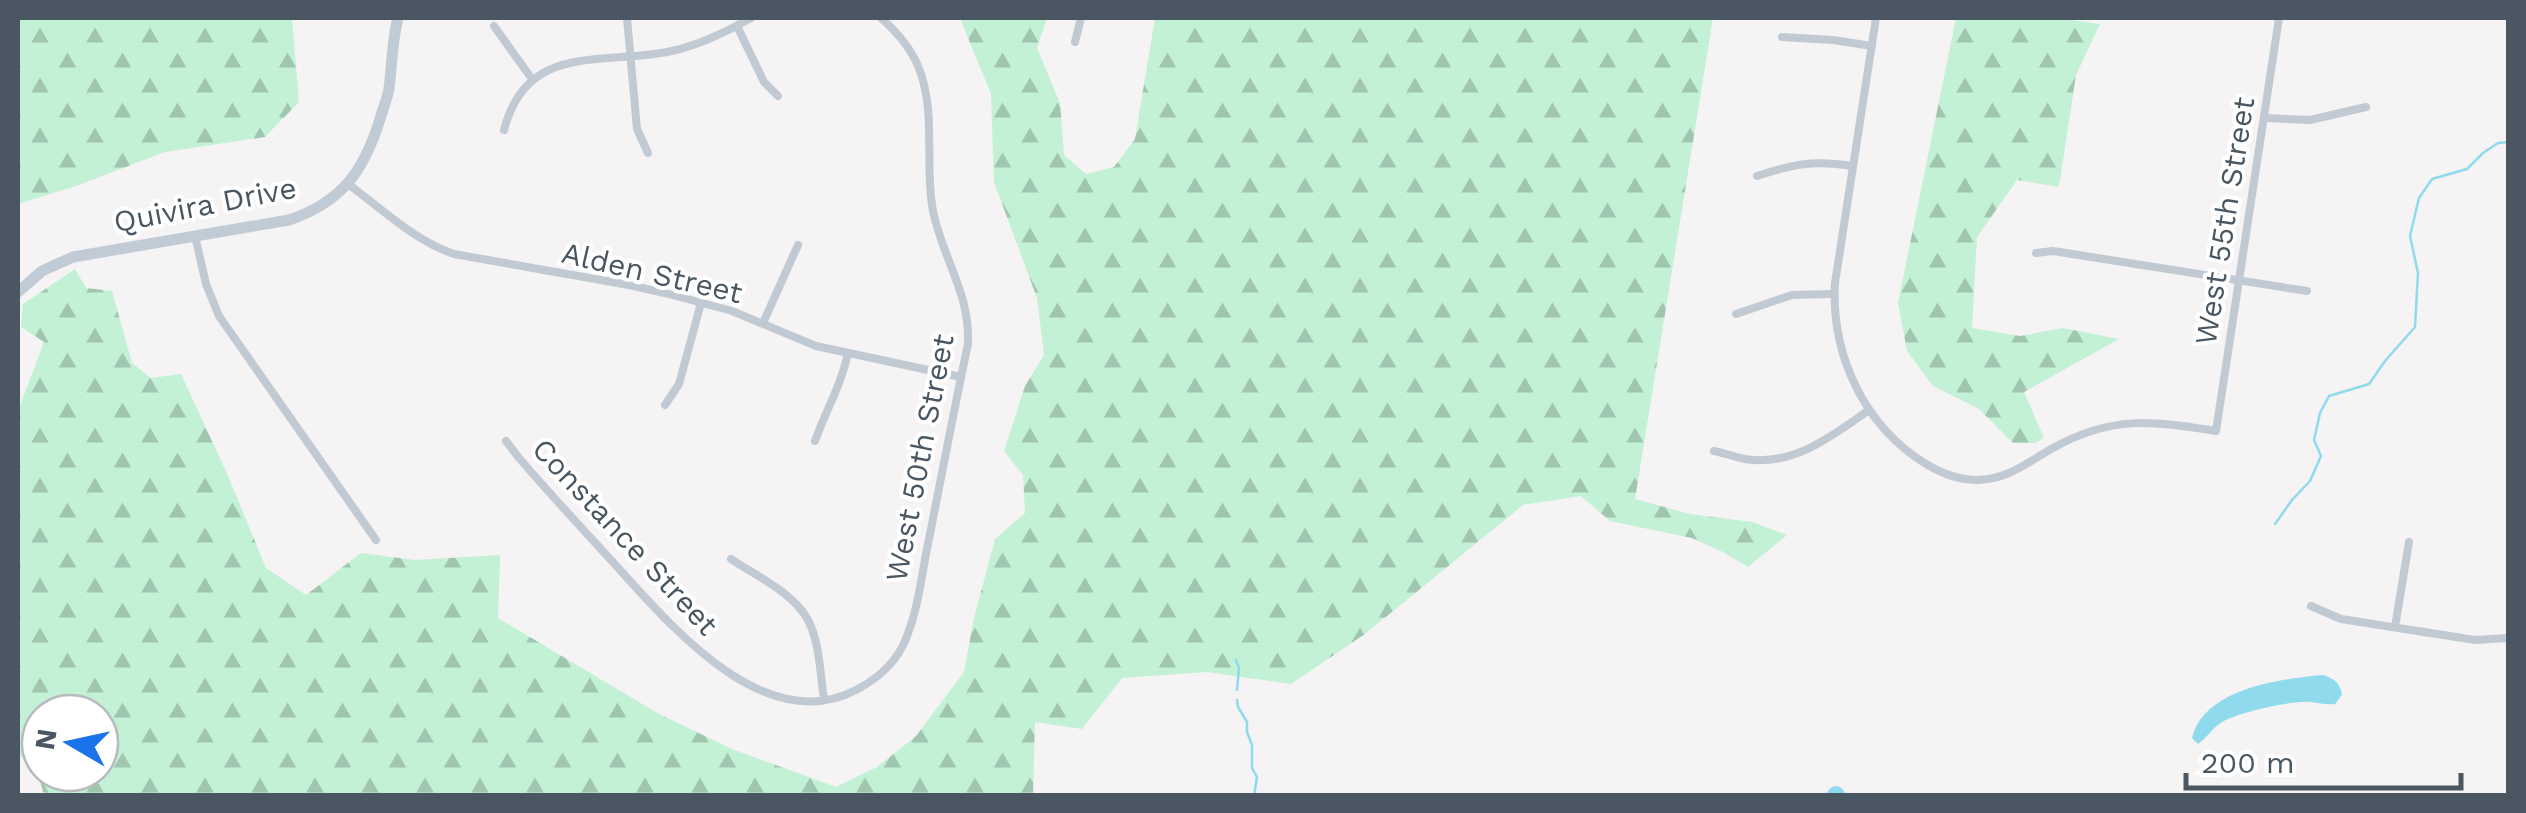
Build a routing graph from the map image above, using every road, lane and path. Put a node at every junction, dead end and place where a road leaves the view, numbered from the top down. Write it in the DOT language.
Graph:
graph roads {
  1 [pos="398,18"];
  2 [pos="627,18"];
  3 [pos="752,18"];
  4 [pos="882,18"];
  5 [pos="1081,18"];
  6 [pos="1876,18"];
  7 [pos="2279,18"];
  8 [pos="494,26"];
  9 [pos="738,26"];
  10 [pos="1782,37"];
  11 [pos="1075,42"];
  12 [pos="1872,46"];
  13 [pos="630,56"];
  14 [pos="532,79"];
  15 [pos="778,96"];
  16 [pos="2366,107"];
  17 [pos="2264,118"];
  18 [pos="504,130"];
  19 [pos="648,152"];
  20 [pos="1852,166"];
  21 [pos="1757,176"];
  22 [pos="348,184"];
  23 [pos="195,236"];
  24 [pos="798,245"];
  25 [pos="2036,253"];
  26 [pos="2239,279"];
  27 [pos="2307,290"];
  28 [pos="18,292"];
  29 [pos="1834,294"];
  30 [pos="700,303"];
  31 [pos="1736,314"];
  32 [pos="763,323"];
  33 [pos="848,353"];
  34 [pos="961,377"];
  35 [pos="665,404"];
  36 [pos="1869,410"];
  37 [pos="506,441"];
  38 [pos="815,441"];
  39 [pos="1714,451"];
  40 [pos="376,540"];
  41 [pos="2409,542"];
  42 [pos="732,559"];
  43 [pos="2311,606"];
  44 [pos="2395,627"];
  45 [pos="2508,638"];
  46 [pos="824,699"];
  1 -- 22 [label="main road, Quivira Drive"];
  2 -- 13 [label="street"];
  3 -- 9 [label="street"];
  4 -- 34 [label="street, West 50th Street"];
  5 -- 11 [label="street"];
  6 -- 12 [label="street"];
  7 -- 17 [label="street, West 55th Street"];
  8 -- 14 [label="street"];
  9 -- 13 [label="street"];
  9 -- 15 [label="street"];
  10 -- 12 [label="street"];
  12 -- 20 [label="street"];
  13 -- 14 [label="street"];
  13 -- 19 [label="street"];
  14 -- 18 [label="street"];
  16 -- 17 [label="street"];
  17 -- 26 [label="street, West 55th Street"];
  20 -- 21 [label="street"];
  20 -- 29 [label="street"];
  22 -- 23 [label="main road, Quivira Drive"];
  22 -- 30 [label="street, Alden Street"];
  23 -- 28 [label="main road, Quivira Drive"];
  23 -- 40 [label="street"];
  24 -- 32 [label="street"];
  25 -- 26 [label="street"];
  26 -- 27 [label="street"];
  26 -- 36 [label="street, West 55th Street"];
  29 -- 31 [label="street"];
  29 -- 36 [label="street"];
  30 -- 32 [label="street, Alden Street"];
  30 -- 35 [label="street"];
  32 -- 33 [label="street, Alden Street"];
  33 -- 34 [label="street, Alden Street"];
  33 -- 38 [label="street"];
  34 -- 46 [label="street, West 50th Street"];
  36 -- 39 [label="street"];
  37 -- 46 [label="street, Constance Street"];
  41 -- 44 [label="street"];
  42 -- 46 [label="street"];
  43 -- 44 [label="street"];
  44 -- 45 [label="street"];
}
